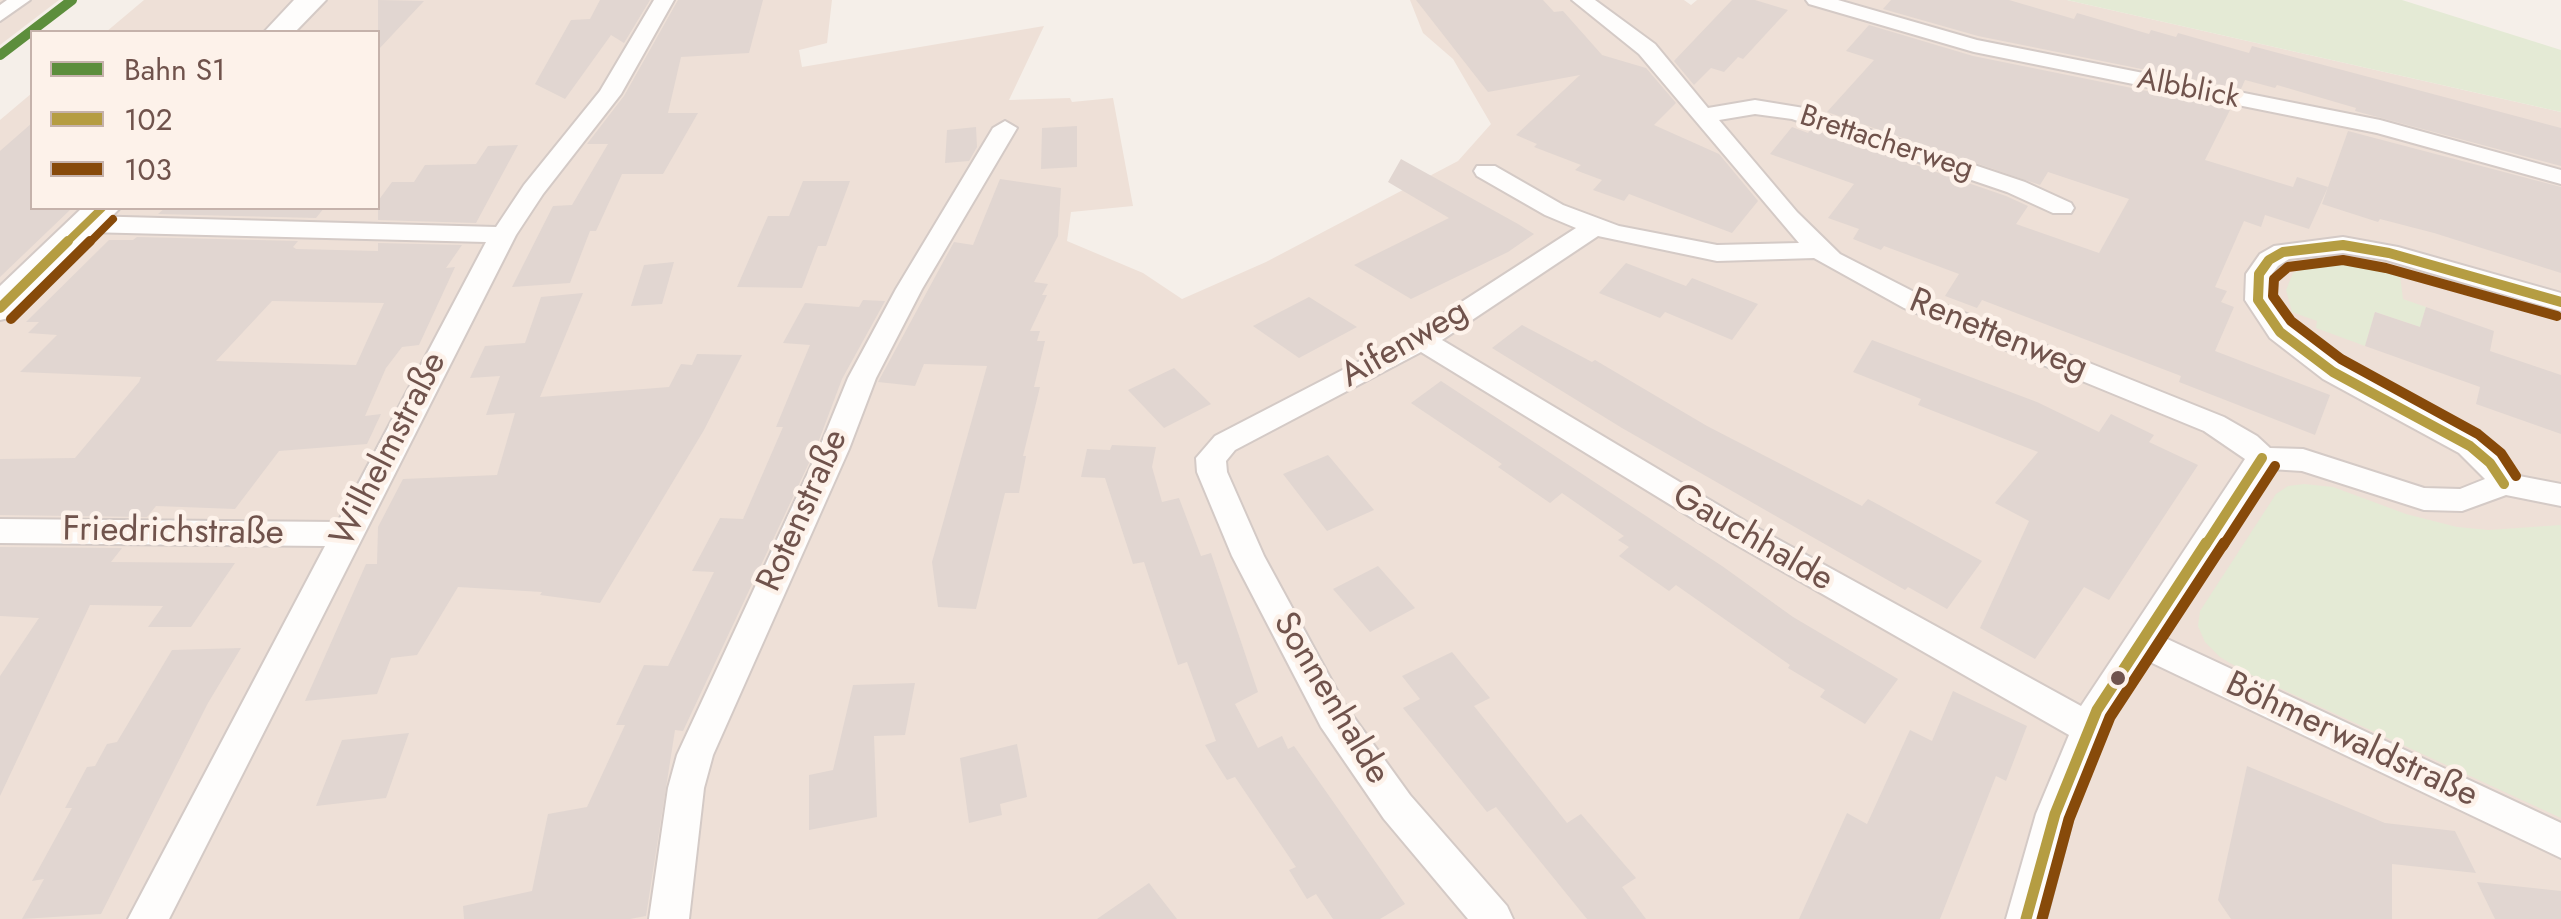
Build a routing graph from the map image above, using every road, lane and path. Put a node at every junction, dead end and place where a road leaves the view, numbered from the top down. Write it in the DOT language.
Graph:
graph roads {
  1 [pos="20,0"];
  2 [pos="311,0"];
  3 [pos="664,0"];
  4 [pos="1582,0"];
  5 [pos="1816,0"];
  6 [pos="0,15"];
  7 [pos="281,30"];
  8 [pos="1705,115"];
  9 [pos="1005,128"];
  10 [pos="1486,171"];
  11 [pos="2561,176"];
  12 [pos="2062,208"];
  13 [pos="94,216"];
  14 [pos="1594,228"];
  15 [pos="503,235"];
  16 [pos="1819,250"];
  17 [pos="2561,302"];
  18 [pos="0,308"];
  19 [pos="1422,340"];
  20 [pos="1213,454"];
  21 [pos="2262,458"];
  22 [pos="2504,484"];
  23 [pos="2561,495"];
  24 [pos="0,531"];
  25 [pos="347,534"];
  26 [pos="2140,642"];
  27 [pos="2089,728"];
  28 [pos="2561,841"];
  29 [pos="148,919"];
  30 [pos="670,919"];
  31 [pos="1493,919"];
  32 [pos="2026,919"];
  1 -- 6 [label="street"];
  2 -- 7 [label="main road"];
  3 -- 15 [label="street, Wilhelmstraße"];
  4 -- 8 [label="street, Renettenweg"];
  5 -- 11 [label="street, Albblick"];
  8 -- 12 [label="street, Brettacherweg"];
  8 -- 16 [label="street, Renettenweg"];
  9 -- 30 [label="street, Rotenstraße"];
  10 -- 14 [label="street"];
  13 -- 15 [label="street"];
  13 -- 18 [label="main road"];
  14 -- 16 [label="street"];
  14 -- 19 [label="street, Aifenweg"];
  15 -- 25 [label="street, Wilhelmstraße"];
  16 -- 21 [label="street, Renettenweg"];
  17 -- 22 [label="street"];
  19 -- 20 [label="street, Aifenweg"];
  19 -- 27 [label="street, Gauchhalde"];
  20 -- 31 [label="street, Sonnenhalde"];
  21 -- 22 [label="street"];
  21 -- 26 [label="street"];
  22 -- 23 [label="street"];
  24 -- 25 [label="street, Friedrichstraße"];
  25 -- 29 [label="street, Wilhelmstraße"];
  26 -- 27 [label="street"];
  26 -- 28 [label="street, Böhmerwaldstraße"];
  27 -- 32 [label="street"];
}
